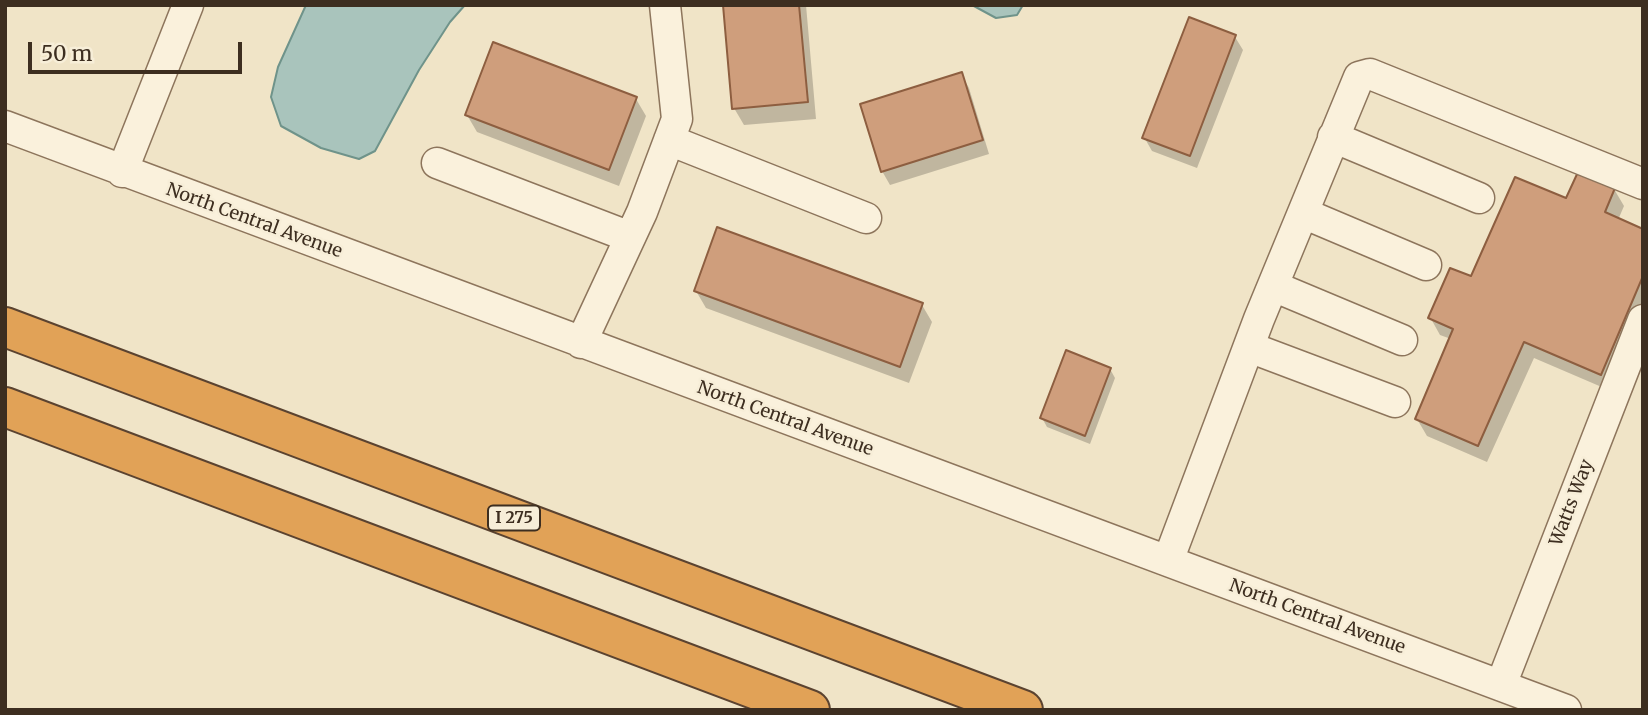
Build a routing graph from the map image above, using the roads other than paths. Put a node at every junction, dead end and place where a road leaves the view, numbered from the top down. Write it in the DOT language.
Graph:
graph roads {
  1 [pos="188,5"];
  2 [pos="665,5"];
  3 [pos="5,127"];
  4 [pos="1333,137"];
  5 [pos="669,140"];
  6 [pos="437,163"];
  7 [pos="122,172"];
  8 [pos="1643,184"];
  9 [pos="1479,198"];
  10 [pos="1303,213"];
  11 [pos="866,218"];
  12 [pos="631,237"];
  13 [pos="1426,265"];
  14 [pos="1273,286"];
  15 [pos="1643,320"];
  16 [pos="5,327"];
  17 [pos="1402,340"];
  18 [pos="581,343"];
  19 [pos="1249,347"];
  20 [pos="1395,402"];
  21 [pos="5,407"];
  22 [pos="1168,561"];
  23 [pos="1501,685"];
  24 [pos="810,710"];
  25 [pos="1023,710"];
  26 [pos="1566,710"];
  1 -- 7 [label="street"];
  2 -- 5 [label="street"];
  3 -- 7 [label="street, North Central Avenue"];
  4 -- 8 [label="street"];
  4 -- 9 [label="street"];
  4 -- 10 [label="street"];
  5 -- 11 [label="street"];
  5 -- 12 [label="street"];
  6 -- 12 [label="street"];
  7 -- 18 [label="street, North Central Avenue"];
  10 -- 13 [label="street"];
  10 -- 14 [label="street"];
  12 -- 18 [label="street"];
  14 -- 17 [label="street"];
  14 -- 19 [label="street"];
  15 -- 23 [label="street, Watts Way"];
  16 -- 25 [label="highway, I 275"];
  18 -- 22 [label="street, North Central Avenue"];
  19 -- 20 [label="street"];
  19 -- 22 [label="street"];
  21 -- 24 [label="highway"];
  22 -- 23 [label="street, North Central Avenue"];
  23 -- 26 [label="street, North Central Avenue"];
}
